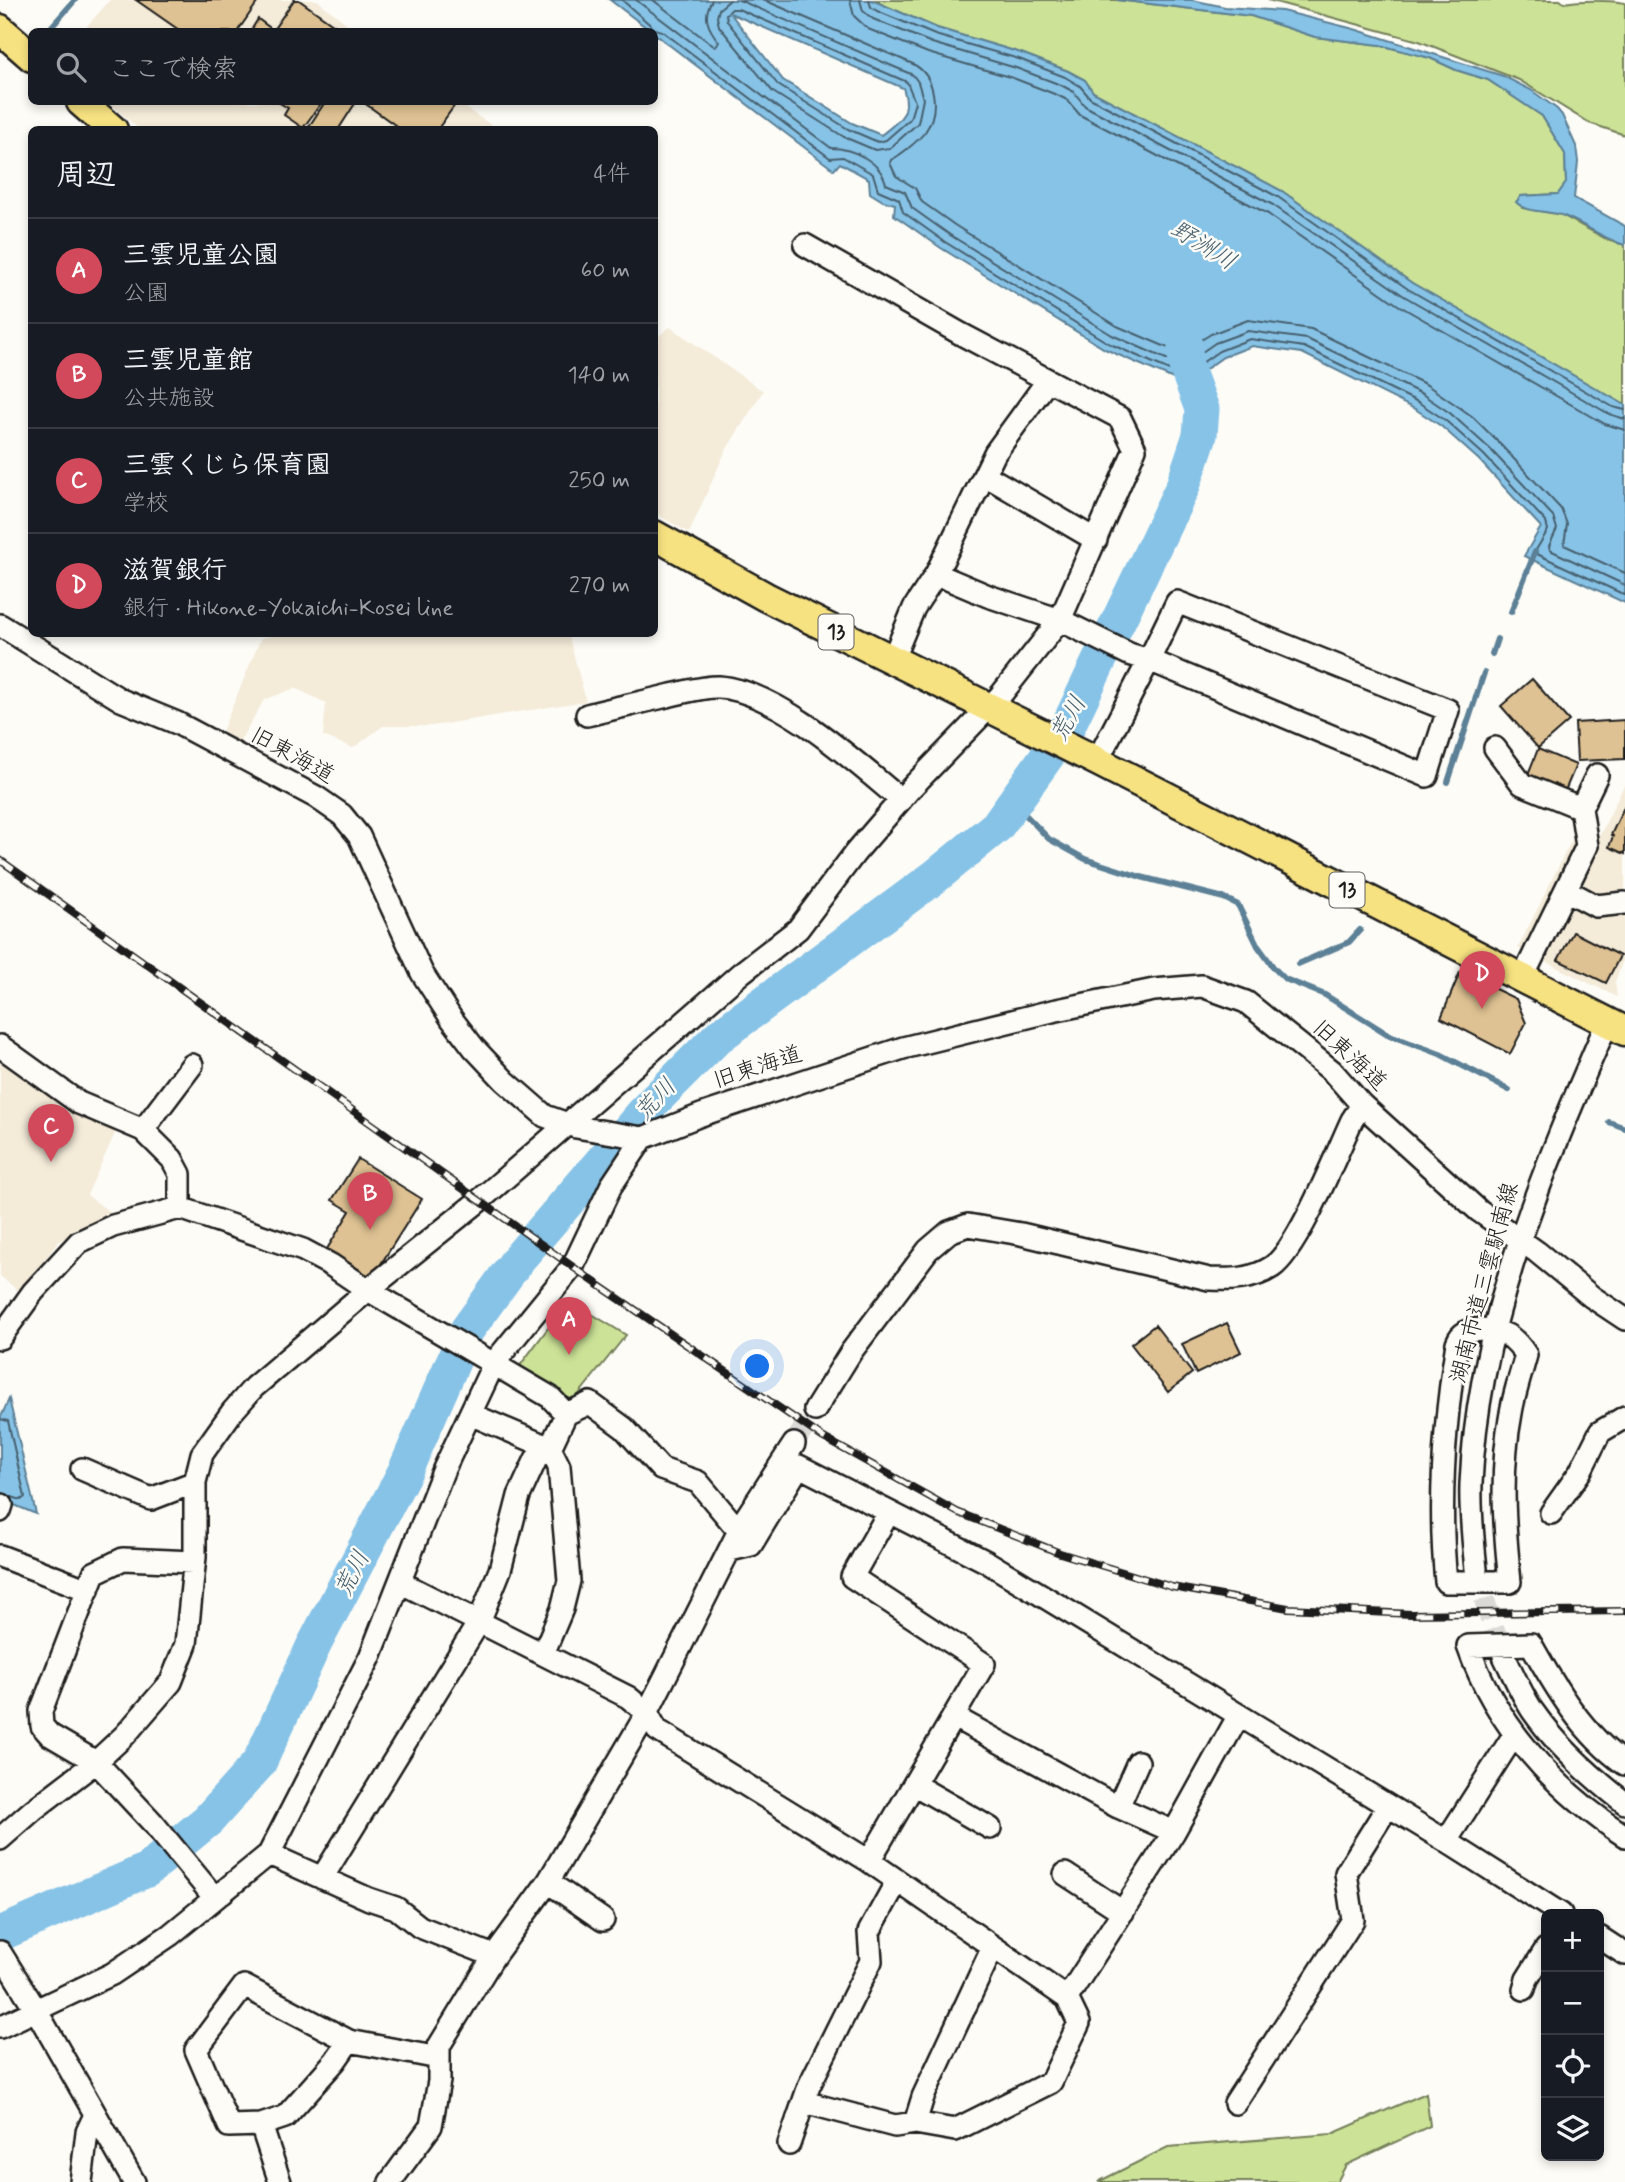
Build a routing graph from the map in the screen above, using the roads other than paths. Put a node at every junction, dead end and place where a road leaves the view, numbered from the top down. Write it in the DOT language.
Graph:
graph roads {
  1 [pos="0,29"];
  2 [pos="28,54"];
  3 [pos="84,105"];
  4 [pos="108,126"];
  5 [pos="805,245"];
  6 [pos="1048,380"];
  7 [pos="985,475"];
  8 [pos="658,537"];
  9 [pos="1096,540"];
  10 [pos="936,574"];
  11 [pos="1064,622"];
  12 [pos="0,625"];
  13 [pos="1139,657"];
  14 [pos="892,661"];
  15 [pos="988,708"];
  16 [pos="587,715"];
  17 [pos="1496,748"];
  18 [pos="1097,761"];
  19 [pos="1597,775"];
  20 [pos="901,800"];
  21 [pos="1581,808"];
  22 [pos="1566,890"];
  23 [pos="1625,903"];
  24 [pos="1522,979"];
  25 [pos="1616,1027"];
  26 [pos="0,1046"];
  27 [pos="192,1065"];
  28 [pos="1362,1105"];
  29 [pos="572,1126"];
  30 [pos="143,1130"];
  31 [pos="643,1138"];
  32 [pos="180,1208"];
  33 [pos="1519,1240"];
  34 [pos="368,1290"];
  35 [pos="1625,1319"];
  36 [pos="1495,1331"];
  37 [pos="0,1338"];
  38 [pos="488,1360"];
  39 [pos="815,1410"];
  40 [pos="470,1414"];
  41 [pos="566,1414"];
  42 [pos="1625,1417"];
  43 [pos="794,1444"];
  44 [pos="550,1448"];
  45 [pos="82,1469"];
  46 [pos="195,1482"];
  47 [pos="889,1512"];
  48 [pos="1551,1513"];
  49 [pos="734,1541"];
  50 [pos="0,1556"];
  51 [pos="194,1562"];
  52 [pos="1476,1569"];
  53 [pos="400,1582"];
  54 [pos="88,1590"];
  55 [pos="479,1622"];
  56 [pos="542,1654"];
  57 [pos="1504,1656"];
  58 [pos="647,1713"];
  59 [pos="1239,1715"];
  60 [pos="954,1717"];
  61 [pos="1514,1735"];
  62 [pos="96,1762"];
  63 [pos="1138,1762"];
  64 [pos="1625,1764"];
  65 [pos="915,1785"];
  66 [pos="1625,1802"];
  67 [pos="1388,1806"];
  68 [pos="1118,1807"];
  69 [pos="990,1828"];
  70 [pos="1174,1832"];
  71 [pos="1625,1836"];
  72 [pos="0,1839"];
  73 [pos="1446,1841"];
  74 [pos="269,1854"];
  75 [pos="869,1861"];
  76 [pos="1065,1874"];
  77 [pos="321,1878"];
  78 [pos="897,1881"];
  79 [pos="548,1882"];
  80 [pos="214,1898"];
  81 [pos="1554,1909"];
  82 [pos="1123,1912"];
  83 [pos="603,1920"];
  84 [pos="1604,1940"];
  85 [pos="993,1947"];
  86 [pos="0,1952"];
  87 [pos="1625,1954"];
  88 [pos="494,1956"];
  89 [pos="1541,1957"];
  90 [pos="1524,1989"];
  91 [pos="1068,1998"];
  92 [pos="33,2003"];
  93 [pos="0,2027"];
  94 [pos="349,2041"];
  95 [pos="439,2058"];
  96 [pos="804,2102"];
  97 [pos="1235,2104"];
  98 [pos="95,2115"];
  99 [pos="915,2123"];
  100 [pos="261,2125"];
  101 [pos="789,2144"];
  102 [pos="81,2182"];
  103 [pos="134,2182"];
  104 [pos="280,2182"];
  105 [pos="390,2182"];
  1 -- 2 [label="main road"];
  3 -- 4 [label="main road"];
  5 -- 6 [label="street"];
  6 -- 7 [label="street"];
  6 -- 9 [label="street"];
  7 -- 9 [label="street"];
  7 -- 10 [label="street"];
  8 -- 14 [label="main road, 13"];
  9 -- 11 [label="street"];
  10 -- 11 [label="street"];
  10 -- 14 [label="street"];
  11 -- 13 [label="street"];
  11 -- 15 [label="street"];
  12 -- 29 [label="street, 旧東海道"];
  13 -- 13 [label="street"];
  13 -- 18 [label="street"];
  14 -- 15 [label="main road, 13"];
  15 -- 18 [label="main road, 13"];
  15 -- 20 [label="street"];
  16 -- 20 [label="street"];
  17 -- 21 [label="street"];
  18 -- 24 [label="main road, 13"];
  19 -- 21 [label="street"];
  20 -- 29 [label="street"];
  21 -- 22 [label="street"];
  22 -- 23 [label="street"];
  22 -- 24 [label="street"];
  24 -- 25 [label="main road, 13"];
  25 -- 33 [label="street, 湖南市道三雲駅南線"];
  26 -- 30 [label="street"];
  27 -- 30 [label="street"];
  28 -- 31 [label="street, 旧東海道"];
  28 -- 33 [label="street, 旧東海道"];
  28 -- 39 [label="street"];
  29 -- 31 [label="street, 旧東海道"];
  29 -- 34 [label="street"];
  30 -- 32 [label="street"];
  31 -- 38 [label="street"];
  32 -- 34 [label="street"];
  32 -- 37 [label="street"];
  33 -- 35 [label="street, 旧東海道"];
  33 -- 36 [label="street, 湖南市道三雲駅南線"];
  34 -- 38 [label="street"];
  34 -- 46 [label="street"];
  36 -- 36 [label="street"];
  36 -- 52 [label="street, 湖南市道三雲駅南線"];
  38 -- 40 [label="street"];
  38 -- 41 [label="street"];
  40 -- 44 [label="street"];
  40 -- 53 [label="street"];
  41 -- 44 [label="street"];
  41 -- 49 [label="street"];
  42 -- 48 [label="street"];
  43 -- 49 [label="street"];
  44 -- 55 [label="street"];
  44 -- 56 [label="street"];
  45 -- 46 [label="street"];
  46 -- 51 [label="street"];
  47 -- 49 [label="street"];
  47 -- 59 [label="street"];
  47 -- 60 [label="street"];
  49 -- 58 [label="street"];
  50 -- 54 [label="street"];
  51 -- 54 [label="street"];
  51 -- 62 [label="street"];
  53 -- 55 [label="street"];
  53 -- 74 [label="street"];
  54 -- 62 [label="street"];
  55 -- 56 [label="street"];
  55 -- 77 [label="street"];
  56 -- 58 [label="street"];
  57 -- 66 [label="street"];
  58 -- 75 [label="street"];
  58 -- 79 [label="street"];
  59 -- 67 [label="street"];
  59 -- 70 [label="street"];
  60 -- 65 [label="street"];
  60 -- 68 [label="street"];
  61 -- 64 [label="street"];
  61 -- 71 [label="street"];
  61 -- 73 [label="street"];
  62 -- 72 [label="street"];
  62 -- 80 [label="street"];
  63 -- 68 [label="street"];
  65 -- 69 [label="street"];
  65 -- 75 [label="street"];
  67 -- 73 [label="street"];
  67 -- 97 [label="street"];
  68 -- 70 [label="street"];
  70 -- 82 [label="street"];
  73 -- 81 [label="street"];
  74 -- 77 [label="street"];
  74 -- 80 [label="street"];
  75 -- 78 [label="street"];
  76 -- 82 [label="street"];
  77 -- 88 [label="street"];
  78 -- 85 [label="street"];
  78 -- 96 [label="street"];
  79 -- 83 [label="street"];
  79 -- 88 [label="street"];
  80 -- 92 [label="street"];
  82 -- 91 [label="street"];
  84 -- 87 [label="street"];
  85 -- 91 [label="street"];
  85 -- 99 [label="street"];
  86 -- 92 [label="street"];
  88 -- 95 [label="street"];
  89 -- 90 [label="street"];
  91 -- 99 [label="street"];
  92 -- 93 [label="street"];
  92 -- 98 [label="street"];
  94 -- 95 [label="street"];
  94 -- 100 [label="street"];
  94 -- 100 [label="street"];
  95 -- 105 [label="street"];
  96 -- 99 [label="street"];
  96 -- 101 [label="street"];
  98 -- 102 [label="street"];
  98 -- 103 [label="street"];
  100 -- 104 [label="street"];
}
